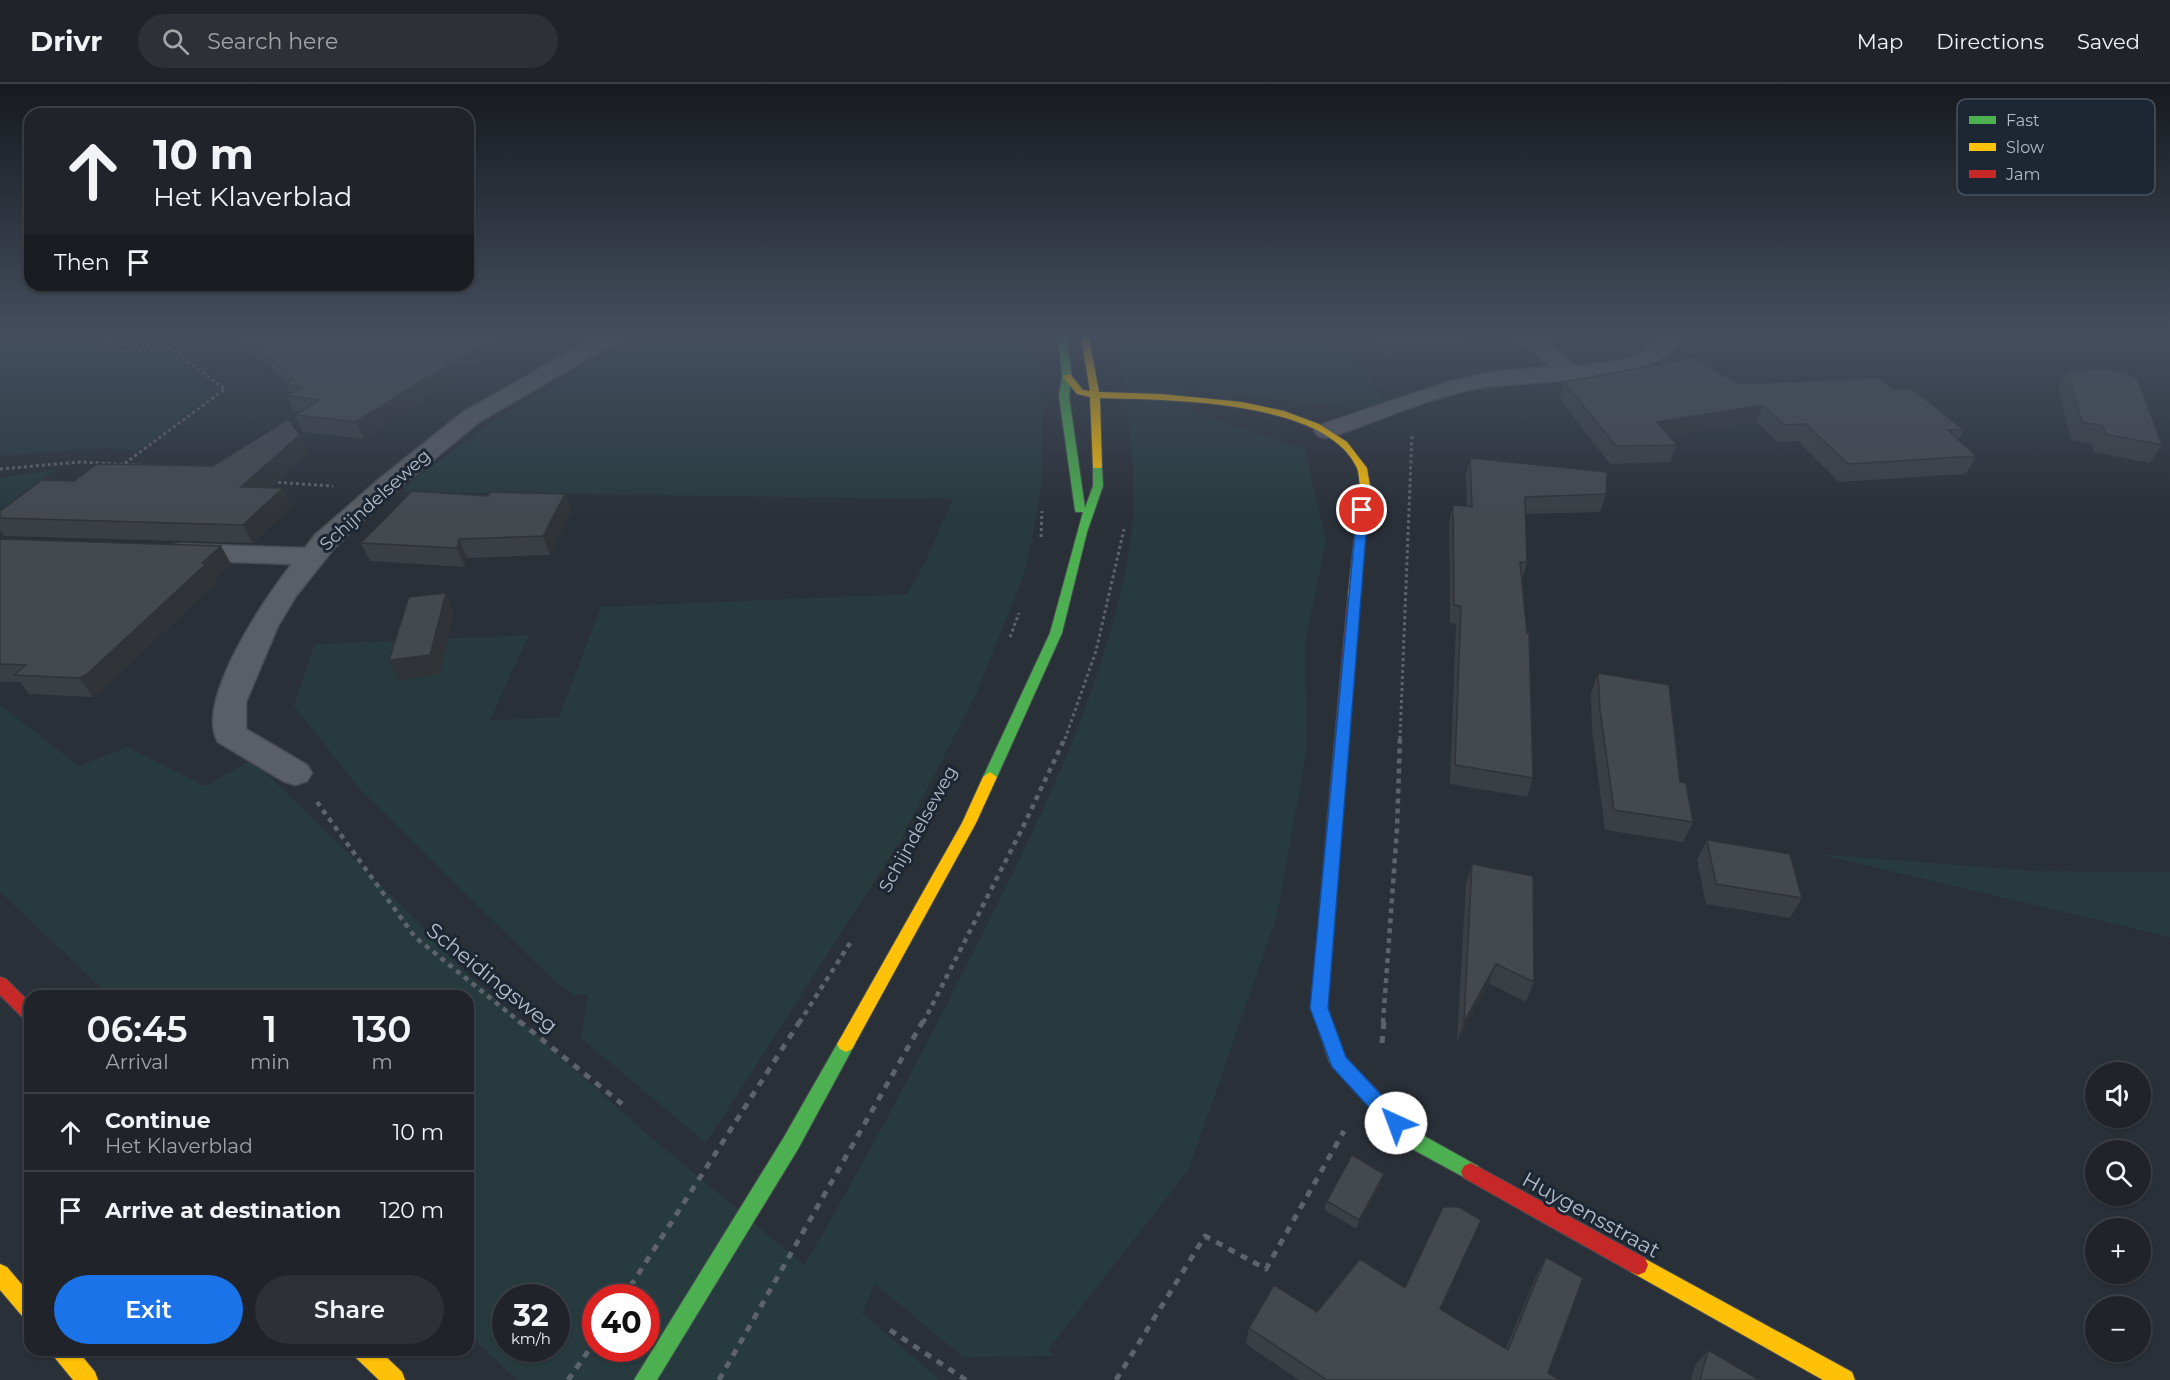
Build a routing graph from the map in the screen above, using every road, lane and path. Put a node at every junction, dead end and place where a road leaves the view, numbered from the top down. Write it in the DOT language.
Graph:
graph roads {
  1 [pos="213,397"];
  2 [pos="505,397"];
  3 [pos="1064,397"];
  4 [pos="1095,397"];
  5 [pos="1139,397"];
  6 [pos="1425,397"];
  7 [pos="1326,431"];
  8 [pos="123,464"];
  9 [pos="158,467"];
  10 [pos="0,469"];
  11 [pos="1412,469"];
  12 [pos="261,481"];
  13 [pos="328,486"];
  14 [pos="1042,500"];
  15 [pos="1082,532"];
  16 [pos="1040,547"];
  17 [pos="151,551"];
  18 [pos="313,556"];
  19 [pos="1022,606"];
  20 [pos="1005,648"];
  21 [pos="295,773"];
  22 [pos="852,940"];
  23 [pos="0,984"];
  24 [pos="24,1008"];
  25 [pos="1385,1054"];
  26 [pos="1367,1092"];
  27 [pos="622,1104"];
  28 [pos="0,1274"];
  29 [pos="632,1284"];
  30 [pos="24,1303"];
  31 [pos="890,1330"];
  32 [pos="68,1356"];
  33 [pos="370,1356"];
  34 [pos="582,1360"];
  35 [pos="646,1378"];
  36 [pos="87,1380"];
  37 [pos="393,1380"];
  38 [pos="568,1380"];
  39 [pos="966,1380"];
  40 [pos="1116,1380"];
  41 [pos="1844,1380"];
  1 -- 8 [label="path"];
  2 -- 18 [label="street, Schijndelseweg"];
  3 -- 15 [label="main road"];
  4 -- 15 [label="main road"];
  5 -- 7 [label="main road"];
  6 -- 7 [label="street"];
  7 -- 26 [label="main road, Huygensstraat"];
  8 -- 9 [label="path"];
  8 -- 10 [label="path"];
  11 -- 25 [label="path"];
  12 -- 13 [label="path"];
  14 -- 16 [label="path"];
  15 -- 35 [label="main road"];
  17 -- 18 [label="street"];
  18 -- 21 [label="street, Schijndelseweg"];
  19 -- 20 [label="path"];
  21 -- 27 [label="path, Scheidingsweg"];
  22 -- 29 [label="path"];
  23 -- 24 [label="main road"];
  26 -- 40 [label="path"];
  26 -- 41 [label="main road, Huygensstraat"];
  28 -- 30 [label="main road"];
  31 -- 39 [label="path"];
  32 -- 36 [label="main road"];
  33 -- 37 [label="main road"];
  34 -- 38 [label="path"];
}
